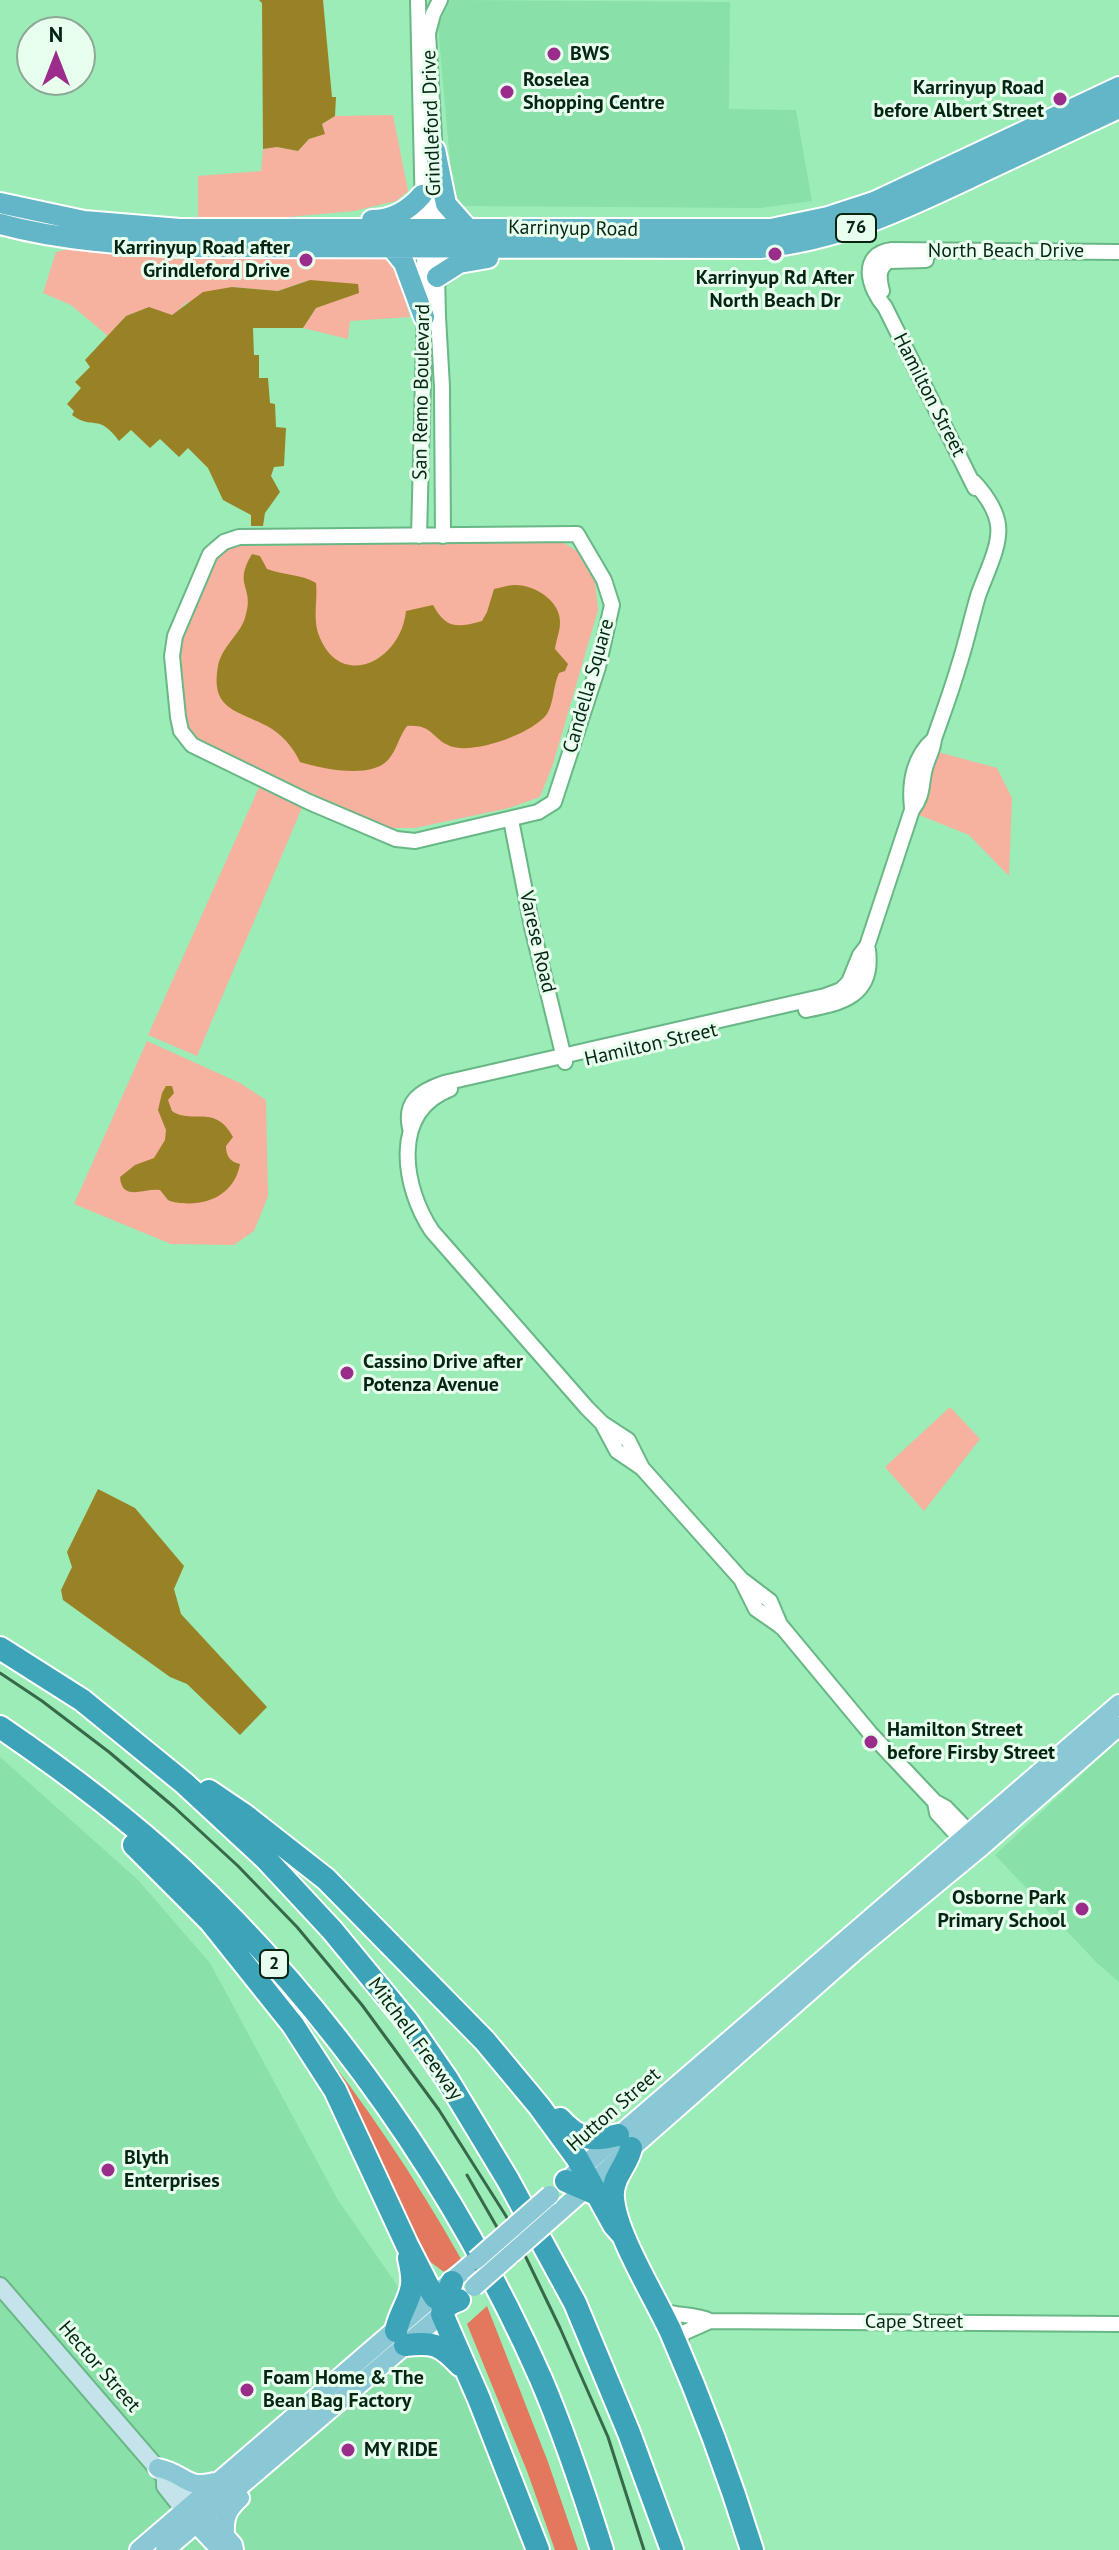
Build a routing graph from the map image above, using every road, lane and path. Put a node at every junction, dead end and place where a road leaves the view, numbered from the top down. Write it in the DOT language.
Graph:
graph roads {
  1 [pos="420,0"];
  2 [pos="439,0"];
  3 [pos="424,33"];
  4 [pos="1119,87"];
  5 [pos="1119,108"];
  6 [pos="435,150"];
  7 [pos="422,195"];
  8 [pos="0,203"];
  9 [pos="0,224"];
  10 [pos="317,229"];
  11 [pos="468,229"];
  12 [pos="430,238"];
  13 [pos="391,247"];
  14 [pos="534,248"];
  15 [pos="1119,252"];
  16 [pos="895,256"];
  17 [pos="1119,261"];
  18 [pos="437,277"];
  19 [pos="424,317"];
  20 [pos="422,387"];
  21 [pos="442,387"];
  22 [pos="422,454"];
  23 [pos="441,454"];
  24 [pos="419,536"];
  25 [pos="443,536"];
  26 [pos="511,820"];
  27 [pos="564,1060"];
  28 [pos="0,1648"];
  29 [pos="1119,1704"];
  30 [pos="1119,1726"];
  31 [pos="0,1727"];
  32 [pos="138,1744"];
  33 [pos="58,1768"];
  34 [pos="972,1843"];
  35 [pos="539,2106"];
  36 [pos="624,2142"];
  37 [pos="579,2186"];
  38 [pos="622,2234"];
  39 [pos="407,2245"];
  40 [pos="0,2286"];
  41 [pos="447,2298"];
  42 [pos="660,2310"];
  43 [pos="710,2321"];
  44 [pos="1119,2324"];
  45 [pos="401,2338"];
  46 [pos="678,2349"];
  47 [pos="469,2375"];
  48 [pos="161,2473"];
  49 [pos="253,2475"];
  50 [pos="215,2482"];
  51 [pos="195,2513"];
  52 [pos="226,2545"];
  53 [pos="139,2550"];
  54 [pos="165,2550"];
  55 [pos="538,2550"];
  56 [pos="602,2550"];
  57 [pos="672,2550"];
  58 [pos="752,2550"];
  1 -- 2 [label="street"];
  1 -- 3 [label="street, Grindleford Drive"];
  2 -- 3 [label="street, Grindleford Drive"];
  3 -- 6 [label="street, Grindleford Drive"];
  3 -- 7 [label="street, Grindleford Drive"];
  4 -- 11 [label="highway, Karrinyup Road / 76"];
  5 -- 14 [label="highway, Karrinyup Road / 76"];
  6 -- 11 [label="highway"];
  6 -- 12 [label="street, Grindleford Drive"];
  7 -- 10 [label="highway"];
  7 -- 12 [label="street, Grindleford Drive"];
  8 -- 10 [label="highway, Karrinyup Road / 76"];
  9 -- 13 [label="highway, Karrinyup Road / 76"];
  10 -- 12 [label="highway, Karrinyup Road / 76"];
  11 -- 12 [label="highway, Karrinyup Road / 76"];
  12 -- 13 [label="highway, Karrinyup Road / 76"];
  12 -- 14 [label="highway, Karrinyup Road / 76"];
  12 -- 18 [label="street, San Remo Boulevard"];
  12 -- 19 [label="street, San Remo Boulevard"];
  13 -- 19 [label="highway"];
  14 -- 18 [label="highway"];
  15 -- 16 [label="street, North Beach Drive"];
  16 -- 17 [label="street, North Beach Drive"];
  16 -- 27 [label="street, Hamilton Street"];
  18 -- 21 [label="street, San Remo Boulevard"];
  19 -- 20 [label="street, San Remo Boulevard"];
  20 -- 21 [label="street"];
  20 -- 22 [label="street, San Remo Boulevard"];
  21 -- 23 [label="street, San Remo Boulevard"];
  22 -- 23 [label="street"];
  22 -- 24 [label="street, San Remo Boulevard"];
  23 -- 25 [label="street, San Remo Boulevard"];
  24 -- 25 [label="street, Candella Square"];
  24 -- 26 [label="street, Candella Square"];
  25 -- 26 [label="street, Candella Square"];
  26 -- 27 [label="street, Varese Road"];
  27 -- 34 [label="street, Hamilton Street"];
  28 -- 32 [label="highway, Mitchell Freeway"];
  29 -- 34 [label="main road, Hutton Street"];
  30 -- 34 [label="main road, Hutton Street"];
  31 -- 33 [label="highway, 2"];
  32 -- 35 [label="highway"];
  32 -- 57 [label="highway, Mitchell Freeway"];
  33 -- 39 [label="highway"];
  33 -- 56 [label="highway, 2"];
  34 -- 36 [label="main road, Hutton Street"];
  35 -- 36 [label="highway"];
  35 -- 37 [label="highway"];
  36 -- 37 [label="main road, Hutton Street"];
  36 -- 38 [label="highway"];
  37 -- 38 [label="highway"];
  37 -- 41 [label="main road, Hutton Street, bridge"];
  37 -- 41 [label="main road, Hutton Street, bridge"];
  38 -- 42 [label="highway"];
  39 -- 41 [label="highway"];
  39 -- 45 [label="highway"];
  40 -- 48 [label="main road, Hector Street"];
  41 -- 45 [label="main road, Hutton Street"];
  41 -- 47 [label="highway"];
  42 -- 43 [label="street, Cape Street"];
  42 -- 46 [label="highway"];
  43 -- 44 [label="street, Cape Street"];
  43 -- 46 [label="street"];
  45 -- 47 [label="highway"];
  45 -- 49 [label="main road, Hutton Street"];
  45 -- 50 [label="main road, Hutton Street"];
  46 -- 58 [label="highway"];
  47 -- 55 [label="highway"];
  48 -- 50 [label="main road"];
  48 -- 51 [label="main road, Hector Street"];
  49 -- 51 [label="main road, Hutton Street"];
  49 -- 52 [label="main road"];
  50 -- 51 [label="main road, Hutton Street"];
  51 -- 52 [label="main road, Hector Street"];
  51 -- 53 [label="main road, Hutton Street"];
  51 -- 54 [label="main road, Hutton Street"];
}
